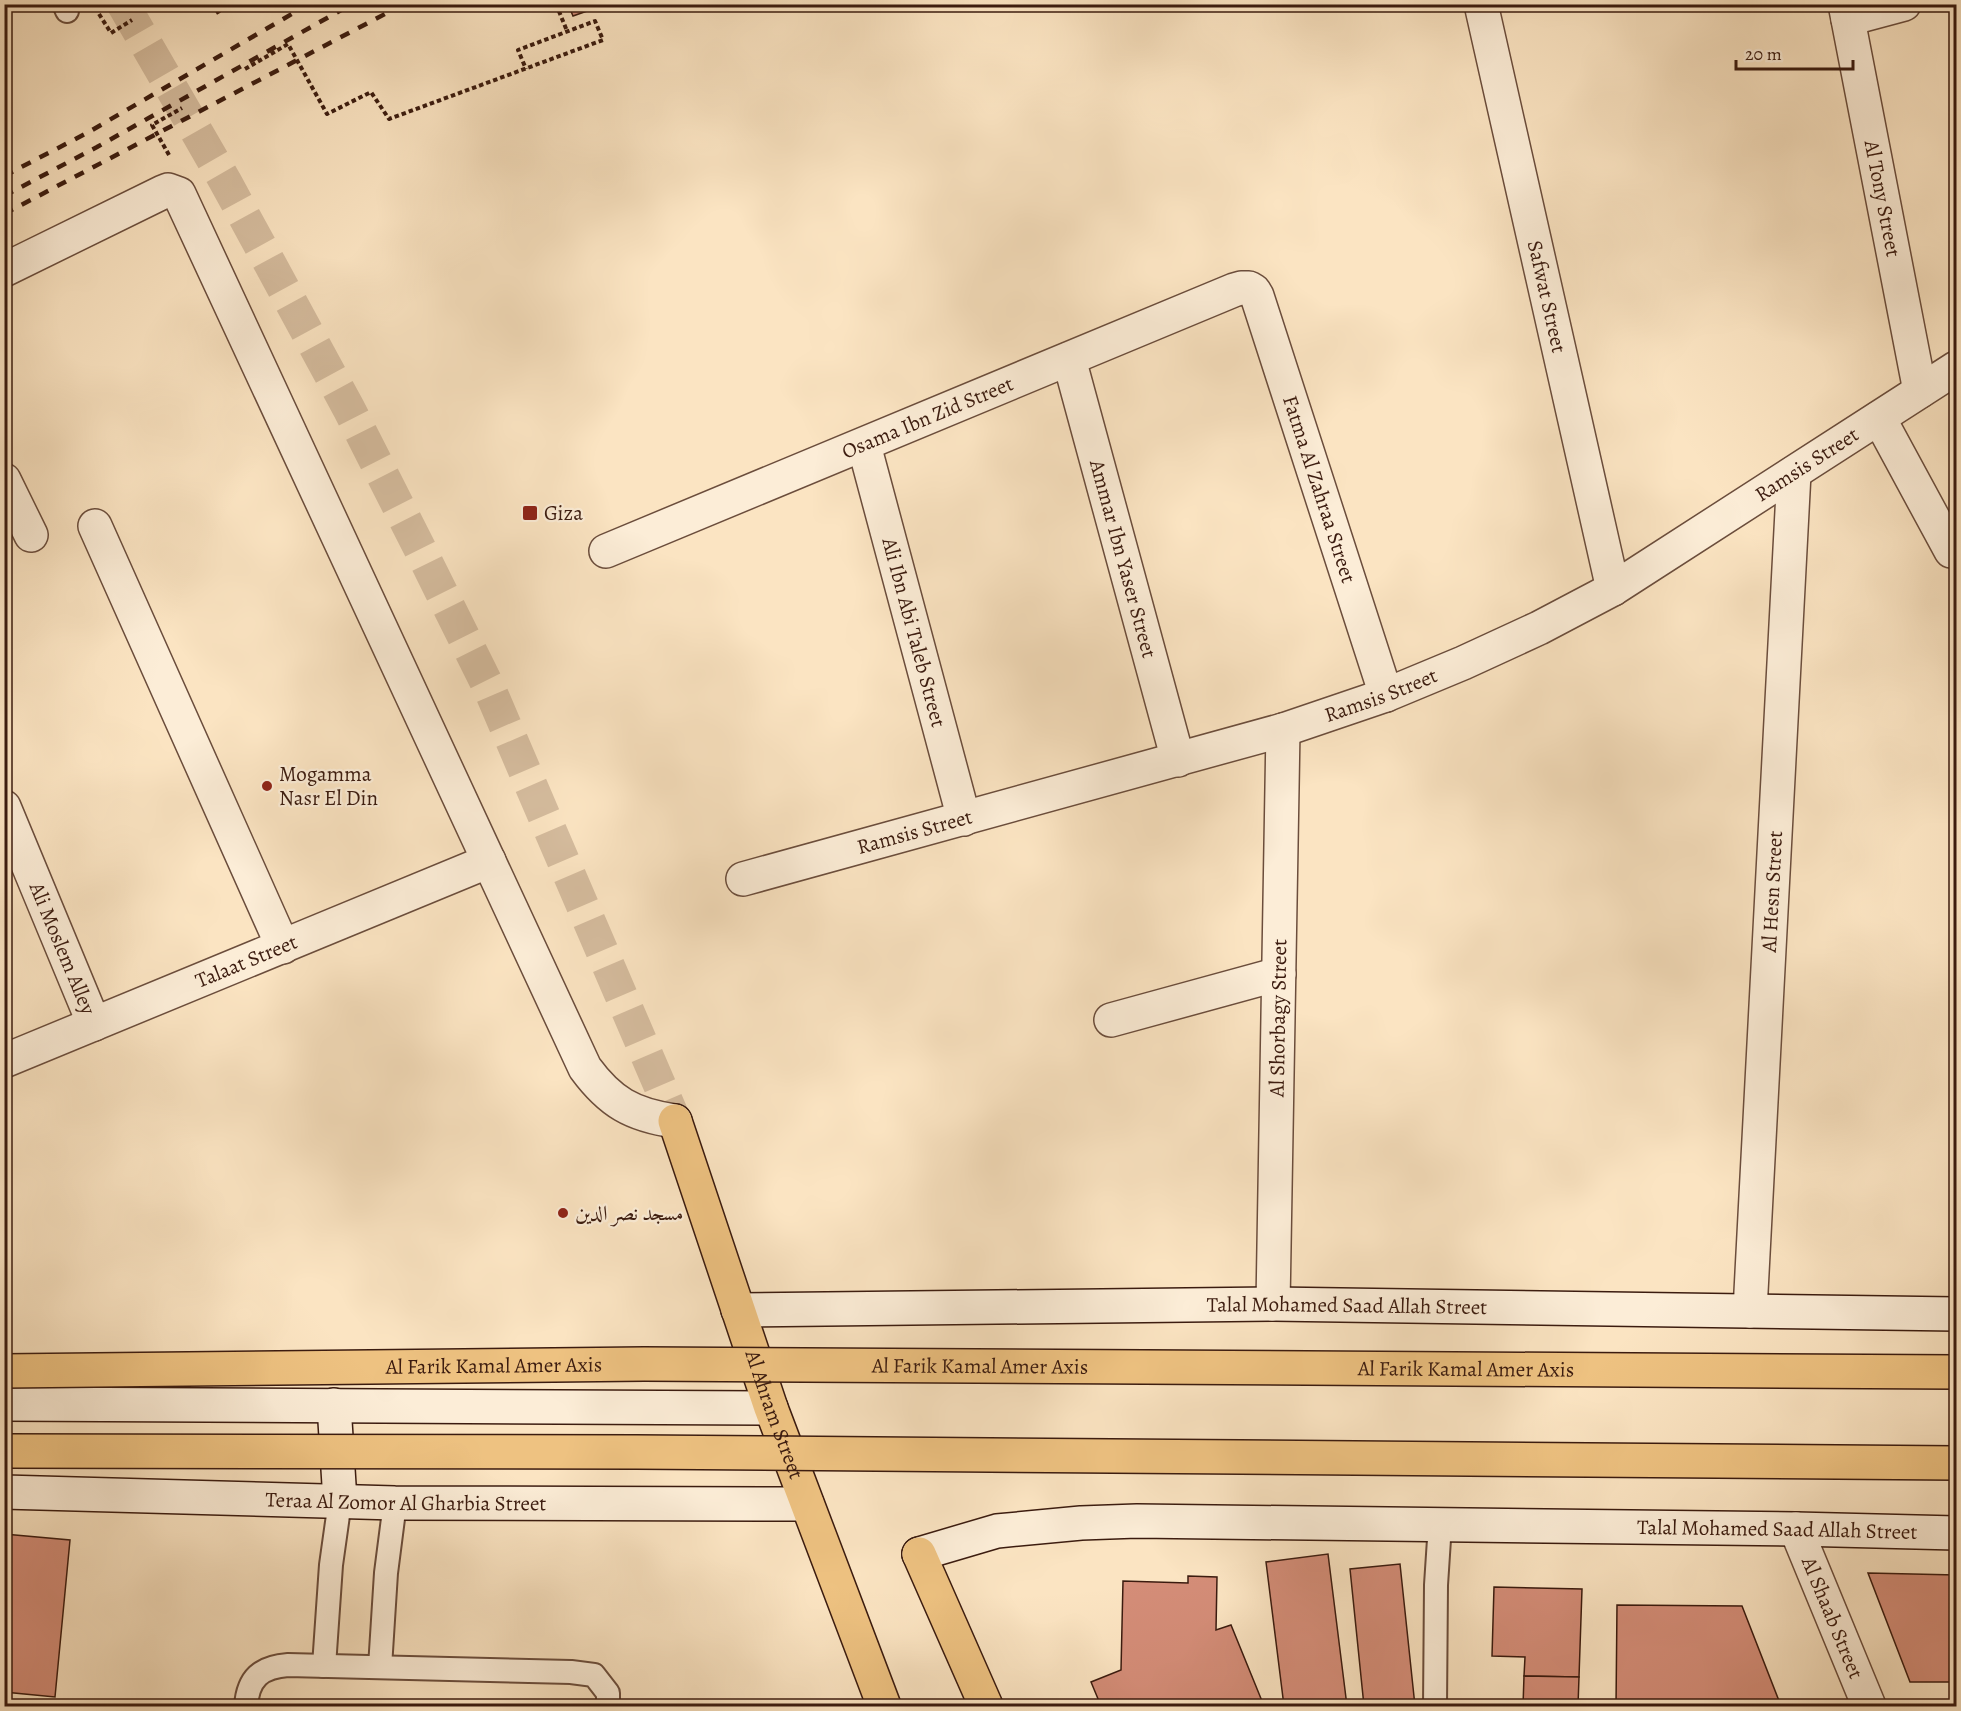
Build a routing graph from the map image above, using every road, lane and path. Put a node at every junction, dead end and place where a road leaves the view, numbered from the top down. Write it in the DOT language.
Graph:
graph roads {
  1 [pos="93,4"];
  2 [pos="231,4"];
  3 [pos="556,4"];
  4 [pos="1481,4"];
  5 [pos="1904,4"];
  6 [pos="1846,12"];
  7 [pos="216,13"];
  8 [pos="132,21"];
  9 [pos="567,31"];
  10 [pos="245,69"];
  11 [pos="526,69"];
  12 [pos="182,108"];
  13 [pos="152,125"];
  14 [pos="4,270"];
  15 [pos="1249,288"];
  16 [pos="1069,359"];
  17 [pos="1956,368"];
  18 [pos="1920,391"];
  19 [pos="1879,418"];
  20 [pos="864,445"];
  21 [pos="1794,473"];
  22 [pos="4,480"];
  23 [pos="95,526"];
  24 [pos="31,535"];
  25 [pos="606,551"];
  26 [pos="1951,551"];
  27 [pos="1613,589"];
  28 [pos="1386,695"];
  29 [pos="1283,730"];
  30 [pos="1178,760"];
  31 [pos="4,807"];
  32 [pos="964,819"];
  33 [pos="489,861"];
  34 [pos="743,879"];
  35 [pos="283,947"];
  36 [pos="1279,974"];
  37 [pos="1111,1020"];
  38 [pos="94,1024"];
  39 [pos="4,1061"];
  40 [pos="675,1121"];
  41 [pos="1273,1304"];
  42 [pos="738,1310"];
  43 [pos="1750,1311"];
  44 [pos="1956,1314"];
  45 [pos="4,1371"];
  46 [pos="1956,1372"];
  47 [pos="4,1404"];
  48 [pos="334,1405"];
  49 [pos="771,1408"];
  50 [pos="4,1451"];
  51 [pos="1956,1463"];
  52 [pos="4,1492"];
  53 [pos="340,1501"];
  54 [pos="396,1503"];
  55 [pos="807,1504"];
  56 [pos="1440,1524"];
  57 [pos="1796,1529"];
  58 [pos="1956,1533"];
  59 [pos="919,1554"];
  60 [pos="324,1666"];
  61 [pos="380,1667"];
  62 [pos="877,1702"];
  63 [pos="246,1707"];
  64 [pos="608,1707"];
  65 [pos="986,1707"];
  66 [pos="1435,1707"];
  67 [pos="1869,1707"];
  1 -- 8 [label="path"];
  2 -- 7 [label="path"];
  3 -- 9 [label="path"];
  4 -- 27 [label="street, Safwat Street"];
  5 -- 6 [label="street"];
  6 -- 18 [label="street, Al Tony Street"];
  9 -- 11 [label="path"];
  9 -- 11 [label="path"];
  10 -- 11 [label="path"];
  12 -- 13 [label="path"];
  14 -- 33 [label="street"];
  15 -- 16 [label="street, Osama Ibn Zid Street"];
  15 -- 28 [label="street, Fatma Al Zahraa Street"];
  16 -- 20 [label="street, Osama Ibn Zid Street"];
  16 -- 30 [label="street, Ammar Ibn Yaser Street"];
  17 -- 18 [label="street, Ramsis Street"];
  18 -- 19 [label="street, Ramsis Street"];
  19 -- 21 [label="street, Ramsis Street"];
  19 -- 26 [label="street"];
  20 -- 25 [label="street, Osama Ibn Zid Street"];
  20 -- 32 [label="street, Ali Ibn Abi Taleb Street"];
  21 -- 27 [label="street, Ramsis Street"];
  21 -- 43 [label="street, Al Hesn Street"];
  22 -- 24 [label="street"];
  23 -- 35 [label="street"];
  27 -- 28 [label="street, Ramsis Street"];
  28 -- 29 [label="street, Ramsis Street"];
  29 -- 30 [label="street, Ramsis Street"];
  29 -- 36 [label="street, Al Shorbagy Street"];
  30 -- 32 [label="street, Ramsis Street"];
  31 -- 38 [label="street, Ali Moslem Alley"];
  32 -- 34 [label="street, Ramsis Street"];
  33 -- 35 [label="street, Talaat Street"];
  33 -- 40 [label="street"];
  35 -- 38 [label="street, Talaat Street"];
  36 -- 37 [label="street"];
  36 -- 41 [label="street, Al Shorbagy Street"];
  38 -- 39 [label="street, Talaat Street"];
  40 -- 42 [label="main road, Al Ahram Street"];
  41 -- 42 [label="street, Talal Mohamed Saad Allah Street"];
  41 -- 43 [label="street, Talal Mohamed Saad Allah Street"];
  42 -- 49 [label="main road, Al Ahram Street"];
  43 -- 44 [label="street, Talal Mohamed Saad Allah Street"];
  45 -- 46 [label="main road, Al Farik Kamal Amer Axis, bridge"];
  47 -- 48 [label="street"];
  48 -- 49 [label="street"];
  48 -- 53 [label="street"];
  49 -- 55 [label="main road, Al Ahram Street"];
  50 -- 51 [label="main road, bridge"];
  52 -- 53 [label="street, Teraa Al Zomor Al Gharbia Street"];
  53 -- 54 [label="street, Teraa Al Zomor Al Gharbia Street"];
  53 -- 60 [label="lane"];
  54 -- 55 [label="street, Teraa Al Zomor Al Gharbia Street"];
  54 -- 61 [label="lane"];
  55 -- 62 [label="main road, Al Ahram Street"];
  56 -- 57 [label="street, Talal Mohamed Saad Allah Street"];
  56 -- 59 [label="street, Talal Mohamed Saad Allah Street"];
  56 -- 66 [label="lane"];
  57 -- 58 [label="street, Talal Mohamed Saad Allah Street"];
  57 -- 67 [label="street, Al Shaab Street"];
  59 -- 65 [label="main road"];
  60 -- 61 [label="lane"];
  60 -- 63 [label="lane"];
  61 -- 64 [label="lane"];
}
